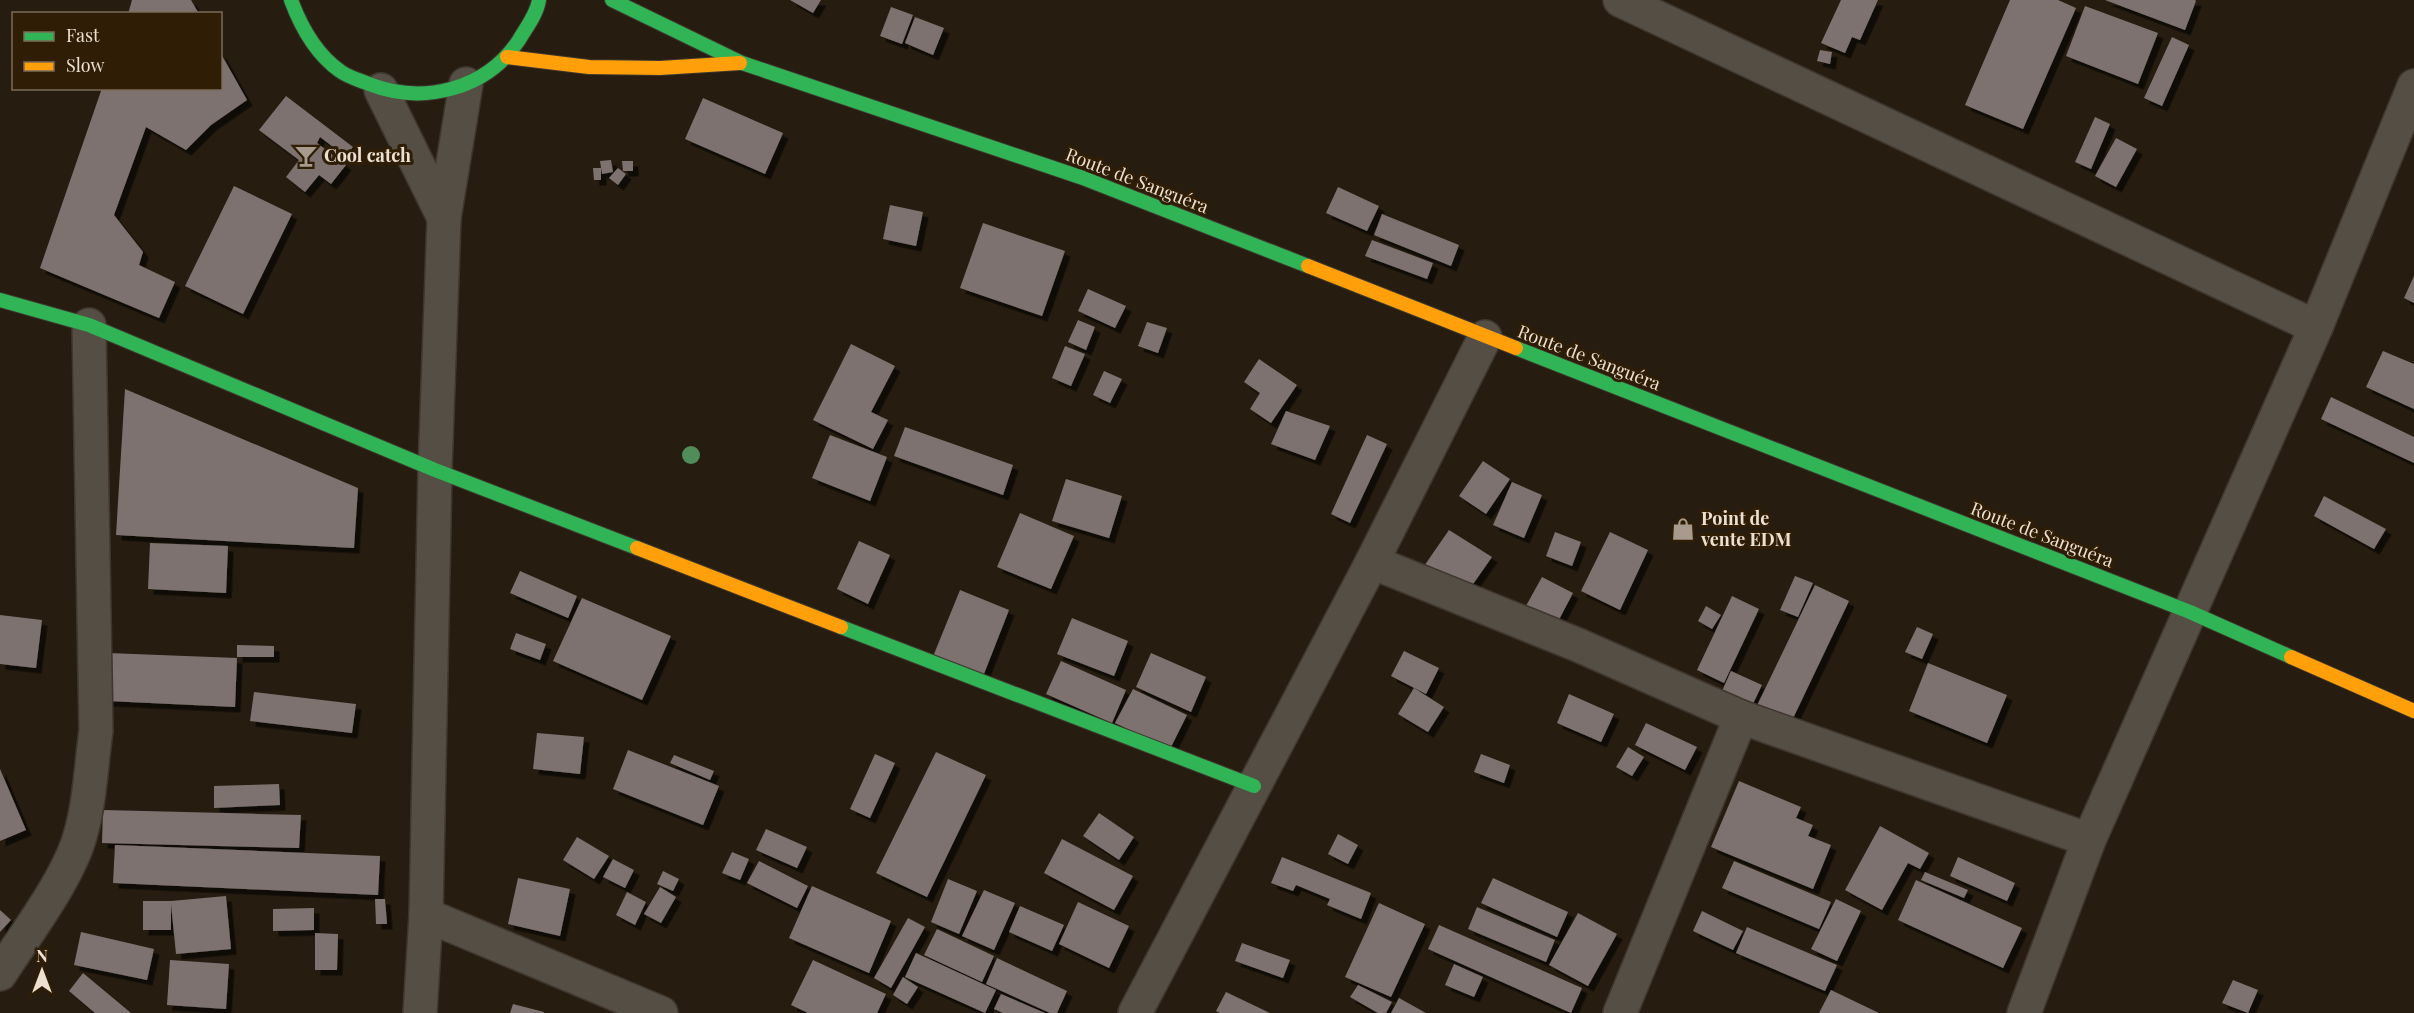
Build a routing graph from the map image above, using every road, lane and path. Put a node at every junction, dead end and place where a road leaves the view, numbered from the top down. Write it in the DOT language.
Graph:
graph roads {
  1 [pos="539,0"];
  2 [pos="612,0"];
  3 [pos="1620,0"];
  4 [pos="291,1"];
  5 [pos="507,57"];
  6 [pos="742,63"];
  7 [pos="466,84"];
  8 [pos="2414,86"];
  9 [pos="381,90"];
  10 [pos="444,218"];
  11 [pos="0,300"];
  12 [pos="89,325"];
  13 [pos="2316,327"];
  14 [pos="1485,337"];
  15 [pos="435,470"];
  16 [pos="1372,562"];
  17 [pos="2190,612"];
  18 [pos="2414,711"];
  19 [pos="1741,717"];
  20 [pos="1254,786"];
  21 [pos="2089,840"];
  22 [pos="426,915"];
  23 [pos="0,974"];
  24 [pos="420,1013"];
  25 [pos="662,1013"];
  26 [pos="1135,1013"];
  27 [pos="1620,1013"];
  28 [pos="2024,1013"];
  1 -- 5 [label="street"];
  2 -- 6 [label="street, Route de Sanguéra"];
  3 -- 13 [label="street"];
  4 -- 9 [label="street"];
  5 -- 6 [label="street, Route de Sanguéra"];
  5 -- 7 [label="street"];
  6 -- 14 [label="street, Route de Sanguéra"];
  7 -- 9 [label="street"];
  7 -- 10 [label="street"];
  8 -- 13 [label="street"];
  9 -- 10 [label="street"];
  10 -- 15 [label="street"];
  11 -- 12 [label="street"];
  12 -- 15 [label="street"];
  12 -- 23 [label="street"];
  13 -- 17 [label="street"];
  14 -- 16 [label="street"];
  14 -- 17 [label="street, Route de Sanguéra"];
  15 -- 20 [label="street"];
  15 -- 22 [label="street"];
  16 -- 19 [label="street"];
  16 -- 20 [label="street"];
  17 -- 18 [label="street, Route de Sanguéra"];
  17 -- 21 [label="street"];
  19 -- 21 [label="street"];
  19 -- 27 [label="street"];
  20 -- 26 [label="street"];
  21 -- 28 [label="street"];
  22 -- 24 [label="street"];
  22 -- 25 [label="street"];
}
